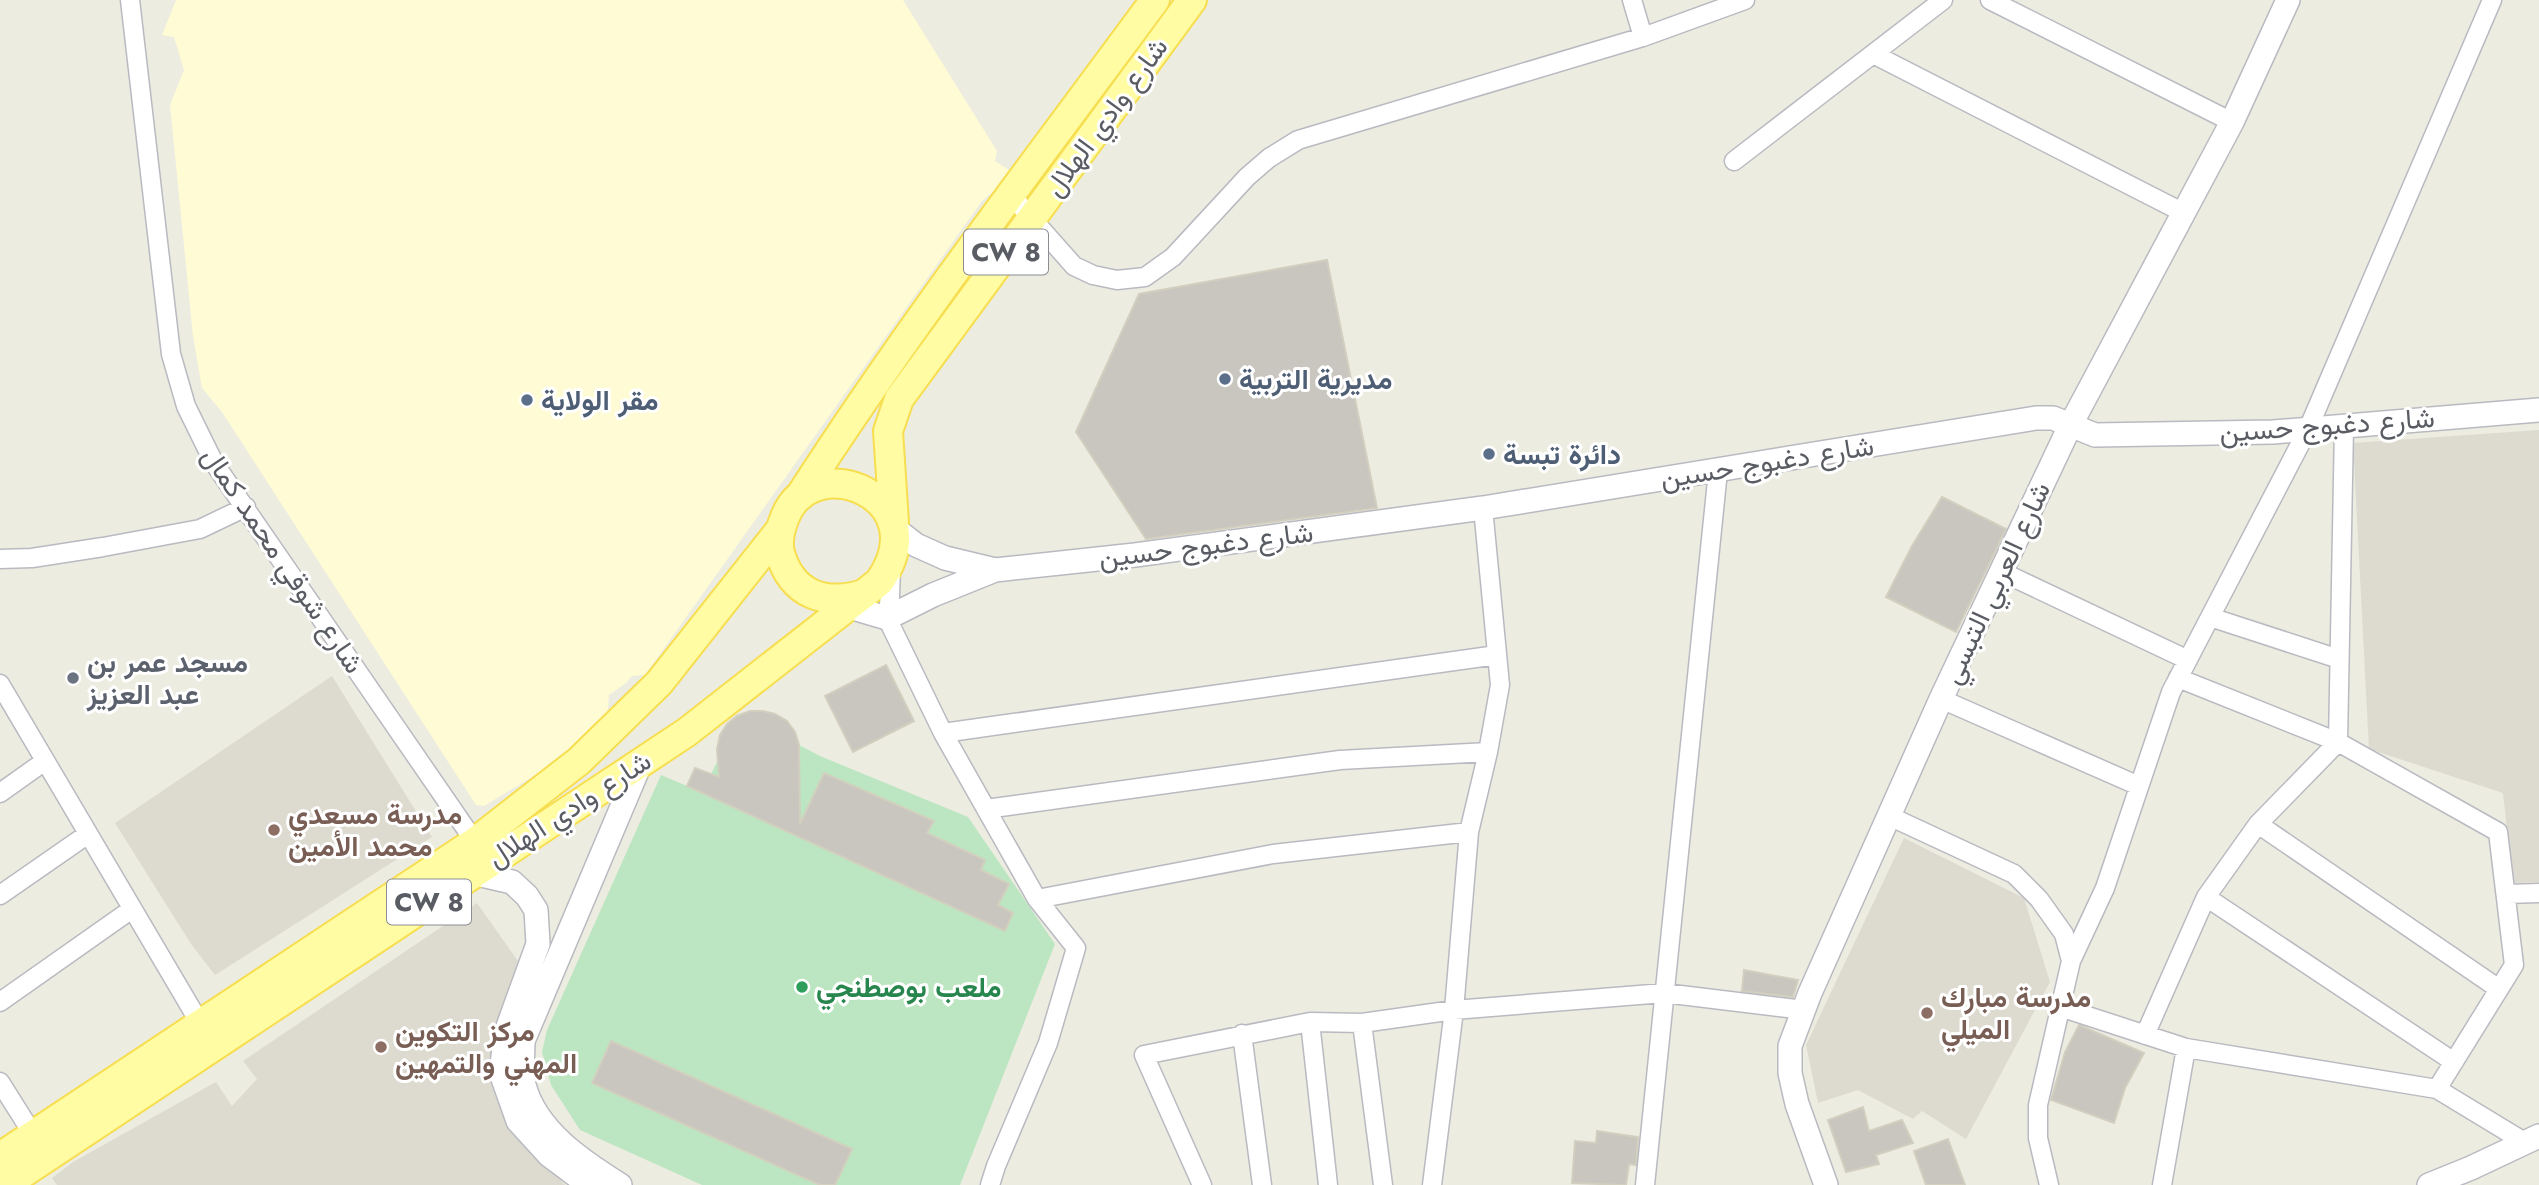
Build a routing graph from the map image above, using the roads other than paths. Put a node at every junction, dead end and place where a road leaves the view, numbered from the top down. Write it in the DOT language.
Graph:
graph roads {
  1 [pos="130,0"];
  2 [pos="1155,0"];
  3 [pos="1192,0"];
  4 [pos="1632,0"];
  5 [pos="1745,0"];
  6 [pos="1943,0"];
  7 [pos="1990,0"];
  8 [pos="2288,0"];
  9 [pos="2492,0"];
  10 [pos="1643,37"];
  11 [pos="1874,54"];
  12 [pos="2232,122"];
  13 [pos="1734,161"];
  14 [pos="1011,195"];
  15 [pos="2184,213"];
  16 [pos="1031,219"];
  17 [pos="2539,411"];
  18 [pos="2070,426"];
  19 [pos="2344,426"];
  20 [pos="2308,429"];
  21 [pos="1718,471"];
  22 [pos="800,496"];
  23 [pos="246,507"];
  24 [pos="1483,508"];
  25 [pos="894,528"];
  26 [pos="780,530"];
  27 [pos="0,559"];
  28 [pos="891,566"];
  29 [pos="995,570"];
  30 [pos="2002,572"];
  31 [pos="845,600"];
  32 [pos="2210,617"];
  33 [pos="887,618"];
  34 [pos="1497,655"];
  35 [pos="2339,659"];
  36 [pos="2188,660"];
  37 [pos="2178,678"];
  38 [pos="3,695"];
  39 [pos="1941,699"];
  40 [pos="943,733"];
  41 [pos="2338,742"];
  42 [pos="1488,752"];
  43 [pos="45,761"];
  44 [pos="641,762"];
  45 [pos="2139,786"];
  46 [pos="0,793"];
  47 [pos="986,809"];
  48 [pos="1889,816"];
  49 [pos="2258,824"];
  50 [pos="1469,832"];
  51 [pos="88,834"];
  52 [pos="475,842"];
  53 [pos="473,873"];
  54 [pos="2539,892"];
  55 [pos="2507,894"];
  56 [pos="0,895"];
  57 [pos="2206,897"];
  58 [pos="1037,899"];
  59 [pos="132,909"];
  60 [pos="2071,961"];
  61 [pos="2499,989"];
  62 [pos="1664,993"];
  63 [pos="0,1002"];
  64 [pos="2060,1007"];
  65 [pos="1454,1010"];
  66 [pos="1804,1010"];
  67 [pos="1310,1022"];
  68 [pos="1362,1023"];
  69 [pos="201,1025"];
  70 [pos="1242,1034"];
  71 [pos="2145,1035"];
  72 [pos="2186,1048"];
  73 [pos="2454,1062"];
  74 [pos="0,1082"];
  75 [pos="2437,1089"];
  76 [pos="34,1136"];
  77 [pos="2532,1139"];
  78 [pos="0,1157"];
  79 [pos="996,1166"];
  80 [pos="5,1185"];
  81 [pos="589,1185"];
  82 [pos="620,1185"];
  83 [pos="990,1185"];
  84 [pos="1001,1185"];
  85 [pos="1202,1185"];
  86 [pos="1262,1185"];
  87 [pos="1328,1185"];
  88 [pos="1383,1185"];
  89 [pos="1432,1185"];
  90 [pos="1645,1185"];
  91 [pos="1826,1185"];
  92 [pos="2049,1185"];
  93 [pos="2162,1185"];
  94 [pos="2429,1185"];
  1 -- 23 [label="street, شارع شوقي محمد كمال"];
  2 -- 14 [label="main road, شارع وادي الهلال / CW 8"];
  3 -- 16 [label="main road, شارع وادي الهلال / CW 8"];
  4 -- 10 [label="street"];
  5 -- 10 [label="street"];
  6 -- 11 [label="street"];
  7 -- 12 [label="street"];
  8 -- 12 [label="street, شارع العربي التبسي"];
  9 -- 20 [label="street"];
  10 -- 16 [label="street"];
  11 -- 13 [label="street"];
  11 -- 15 [label="street"];
  12 -- 15 [label="street, شارع العربي التبسي"];
  14 -- 16 [label="street"];
  14 -- 22 [label="main road, شارع وادي الهلال / CW 8"];
  15 -- 18 [label="street, شارع العربي التبسي"];
  16 -- 25 [label="main road, شارع وادي الهلال / CW 8"];
  17 -- 19 [label="street, شارع دغبوج حسين"];
  18 -- 20 [label="street, شارع دغبوج حسين"];
  18 -- 21 [label="street, شارع دغبوج حسين"];
  18 -- 30 [label="street, شارع العربي التبسي"];
  19 -- 20 [label="street, شارع دغبوج حسين"];
  19 -- 35 [label="street"];
  20 -- 32 [label="street"];
  21 -- 24 [label="street, شارع دغبوج حسين"];
  21 -- 62 [label="street"];
  22 -- 25 [label="main road"];
  22 -- 26 [label="main road"];
  23 -- 27 [label="street"];
  23 -- 52 [label="street, شارع شوقي محمد كمال"];
  24 -- 29 [label="street, شارع دغبوج حسين"];
  24 -- 34 [label="street"];
  25 -- 28 [label="main road"];
  25 -- 29 [label="street"];
  26 -- 31 [label="main road"];
  26 -- 52 [label="main road, شارع وادي الهلال / CW 8"];
  28 -- 31 [label="main road"];
  28 -- 33 [label="street"];
  29 -- 33 [label="street"];
  30 -- 36 [label="street"];
  30 -- 39 [label="street, شارع العربي التبسي"];
  31 -- 33 [label="street"];
  31 -- 44 [label="main road, شارع وادي الهلال / CW 8"];
  32 -- 35 [label="street"];
  32 -- 36 [label="street"];
  33 -- 40 [label="street"];
  34 -- 40 [label="street"];
  34 -- 42 [label="street"];
  35 -- 41 [label="street"];
  36 -- 37 [label="street"];
  37 -- 41 [label="street"];
  37 -- 45 [label="street"];
  38 -- 43 [label="street"];
  39 -- 45 [label="street"];
  39 -- 48 [label="street, شارع العربي التبسي"];
  40 -- 47 [label="street"];
  41 -- 49 [label="street"];
  41 -- 55 [label="street"];
  42 -- 47 [label="street"];
  42 -- 50 [label="street"];
  43 -- 46 [label="street"];
  43 -- 51 [label="street"];
  44 -- 53 [label="main road, شارع وادي الهلال / CW 8"];
  44 -- 82 [label="street"];
  45 -- 60 [label="street"];
  47 -- 58 [label="street"];
  48 -- 60 [label="street"];
  48 -- 66 [label="street, شارع العربي التبسي"];
  49 -- 57 [label="street"];
  49 -- 61 [label="street"];
  50 -- 58 [label="street"];
  50 -- 65 [label="street"];
  51 -- 56 [label="street"];
  51 -- 59 [label="street"];
  52 -- 69 [label="main road, شارع وادي الهلال / CW 8"];
  53 -- 80 [label="main road, شارع وادي الهلال / CW 8"];
  53 -- 81 [label="street"];
  54 -- 55 [label="street"];
  55 -- 61 [label="street"];
  57 -- 71 [label="street"];
  57 -- 73 [label="street"];
  58 -- 79 [label="street"];
  59 -- 63 [label="street"];
  59 -- 69 [label="street"];
  60 -- 64 [label="street"];
  61 -- 73 [label="street"];
  62 -- 65 [label="street"];
  62 -- 66 [label="street"];
  62 -- 90 [label="street"];
  64 -- 71 [label="street"];
  64 -- 92 [label="street"];
  65 -- 68 [label="street"];
  65 -- 89 [label="street"];
  66 -- 91 [label="street, شارع العربي التبسي"];
  67 -- 68 [label="street"];
  67 -- 70 [label="street"];
  67 -- 87 [label="street"];
  68 -- 88 [label="street"];
  69 -- 76 [label="main road, شارع وادي الهلال / CW 8"];
  70 -- 85 [label="street"];
  70 -- 86 [label="street"];
  71 -- 72 [label="street"];
  72 -- 75 [label="street"];
  72 -- 93 [label="street"];
  73 -- 75 [label="street"];
  74 -- 76 [label="street"];
  75 -- 77 [label="street"];
  76 -- 78 [label="main road, شارع وادي الهلال / CW 8"];
  77 -- 94 [label="street"];
  79 -- 83 [label="street"];
  79 -- 84 [label="street"];
}
